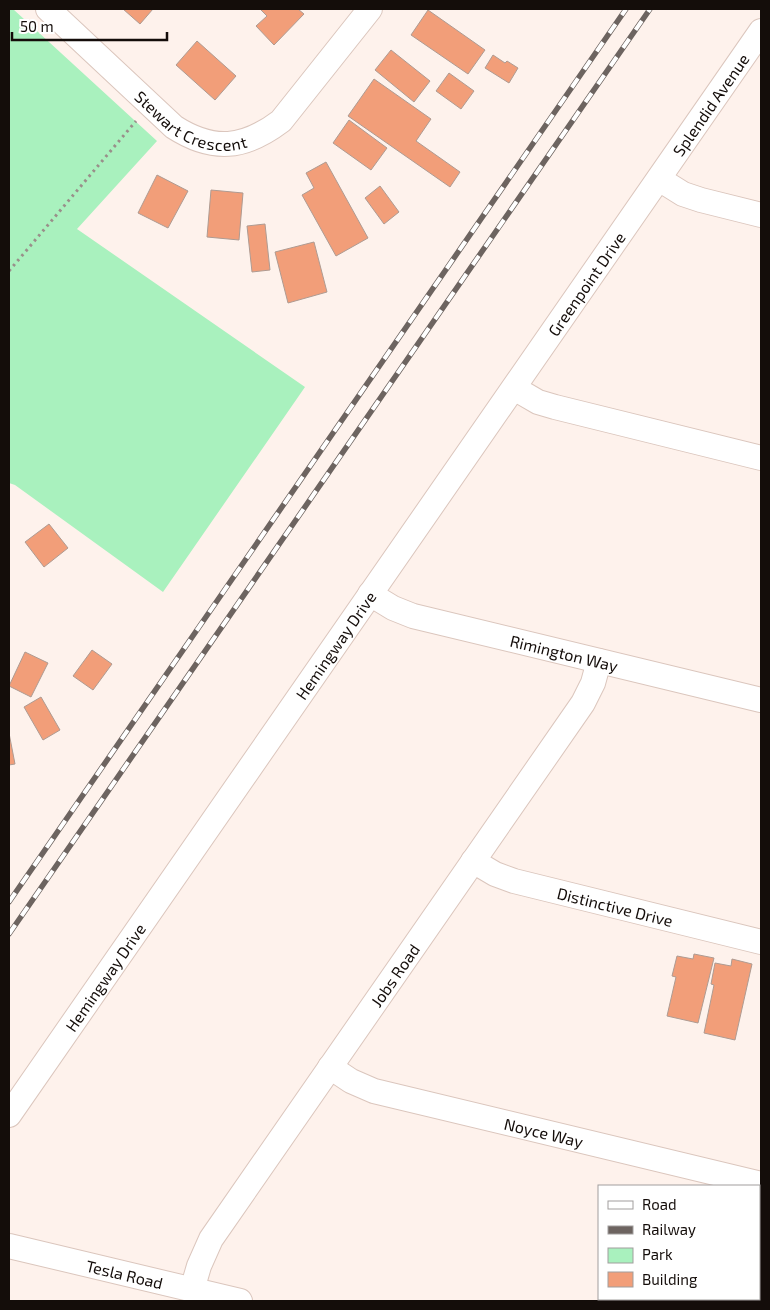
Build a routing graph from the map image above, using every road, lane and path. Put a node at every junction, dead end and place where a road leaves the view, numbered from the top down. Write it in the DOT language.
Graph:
graph roads {
  1 [pos="48,9"];
  2 [pos="370,9"];
  3 [pos="761,31"];
  4 [pos="150,106"];
  5 [pos="659,179"];
  6 [pos="761,215"];
  7 [pos="9,271"];
  8 [pos="514,388"];
  9 [pos="761,458"];
  10 [pos="370,594"];
  11 [pos="599,661"];
  12 [pos="761,700"];
  13 [pos="473,861"];
  14 [pos="761,942"];
  15 [pos="330,1067"];
  16 [pos="9,1115"];
  17 [pos="761,1184"];
  18 [pos="9,1246"];
  19 [pos="192,1290"];
  20 [pos="240,1301"];
  1 -- 4 [label="street, Stewart Crescent"];
  2 -- 4 [label="street, Stewart Crescent"];
  3 -- 5 [label="street, Splendid Avenue"];
  4 -- 7 [label="path"];
  5 -- 6 [label="street"];
  5 -- 8 [label="street, Greenpoint Drive"];
  8 -- 9 [label="street"];
  8 -- 10 [label="street, Hemingway Drive"];
  10 -- 11 [label="street, Rimington Way"];
  10 -- 16 [label="street, Hemingway Drive"];
  11 -- 12 [label="street, Rimington Way"];
  11 -- 13 [label="street, Jobs Road"];
  13 -- 14 [label="street, Distinctive Drive"];
  13 -- 15 [label="street, Jobs Road"];
  15 -- 17 [label="street, Noyce Way"];
  15 -- 19 [label="street, Jobs Road"];
  18 -- 19 [label="street, Tesla Road"];
  19 -- 20 [label="street, Tesla Road"];
}
